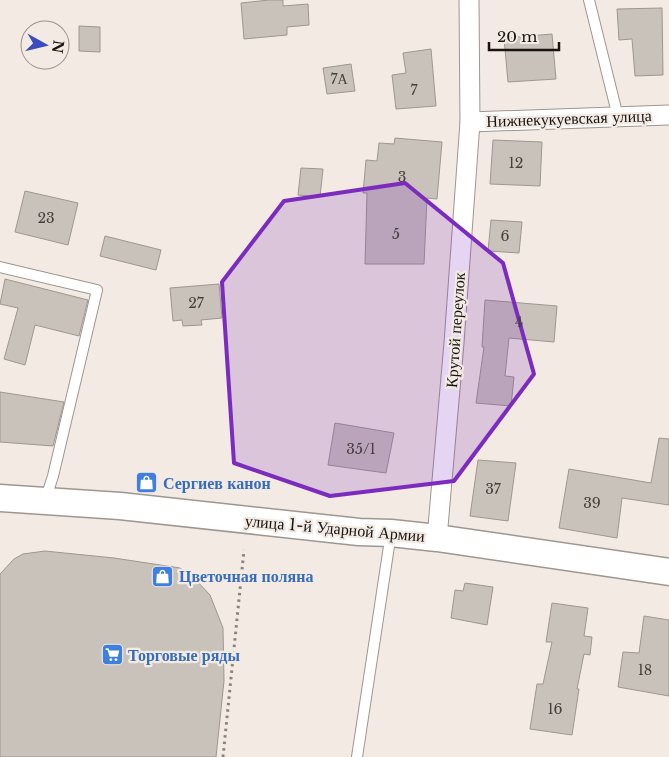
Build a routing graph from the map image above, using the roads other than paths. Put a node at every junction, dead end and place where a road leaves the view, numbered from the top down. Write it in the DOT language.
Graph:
graph roads {
  1 [pos="469,0"];
  2 [pos="589,0"];
  3 [pos="669,115"];
  4 [pos="618,117"];
  5 [pos="470,122"];
  6 [pos="0,267"];
  7 [pos="0,498"];
  8 [pos="45,502"];
  9 [pos="391,533"];
  10 [pos="438,538"];
  11 [pos="669,572"];
  12 [pos="357,757"];
  1 -- 5 [label="street, Крутой переулок"];
  2 -- 4 [label="lane"];
  3 -- 4 [label="street, Нижнекукуевская улица"];
  4 -- 5 [label="street, Нижнекукуевская улица"];
  5 -- 10 [label="street, Крутой переулок"];
  6 -- 8 [label="lane"];
  7 -- 8 [label="main road, улица 1-й Ударной Армии"];
  8 -- 9 [label="main road, улица 1-й Ударной Армии"];
  9 -- 10 [label="main road, улица 1-й Ударной Армии"];
  9 -- 12 [label="lane"];
  10 -- 11 [label="main road, улица 1-й Ударной Армии"];
}
